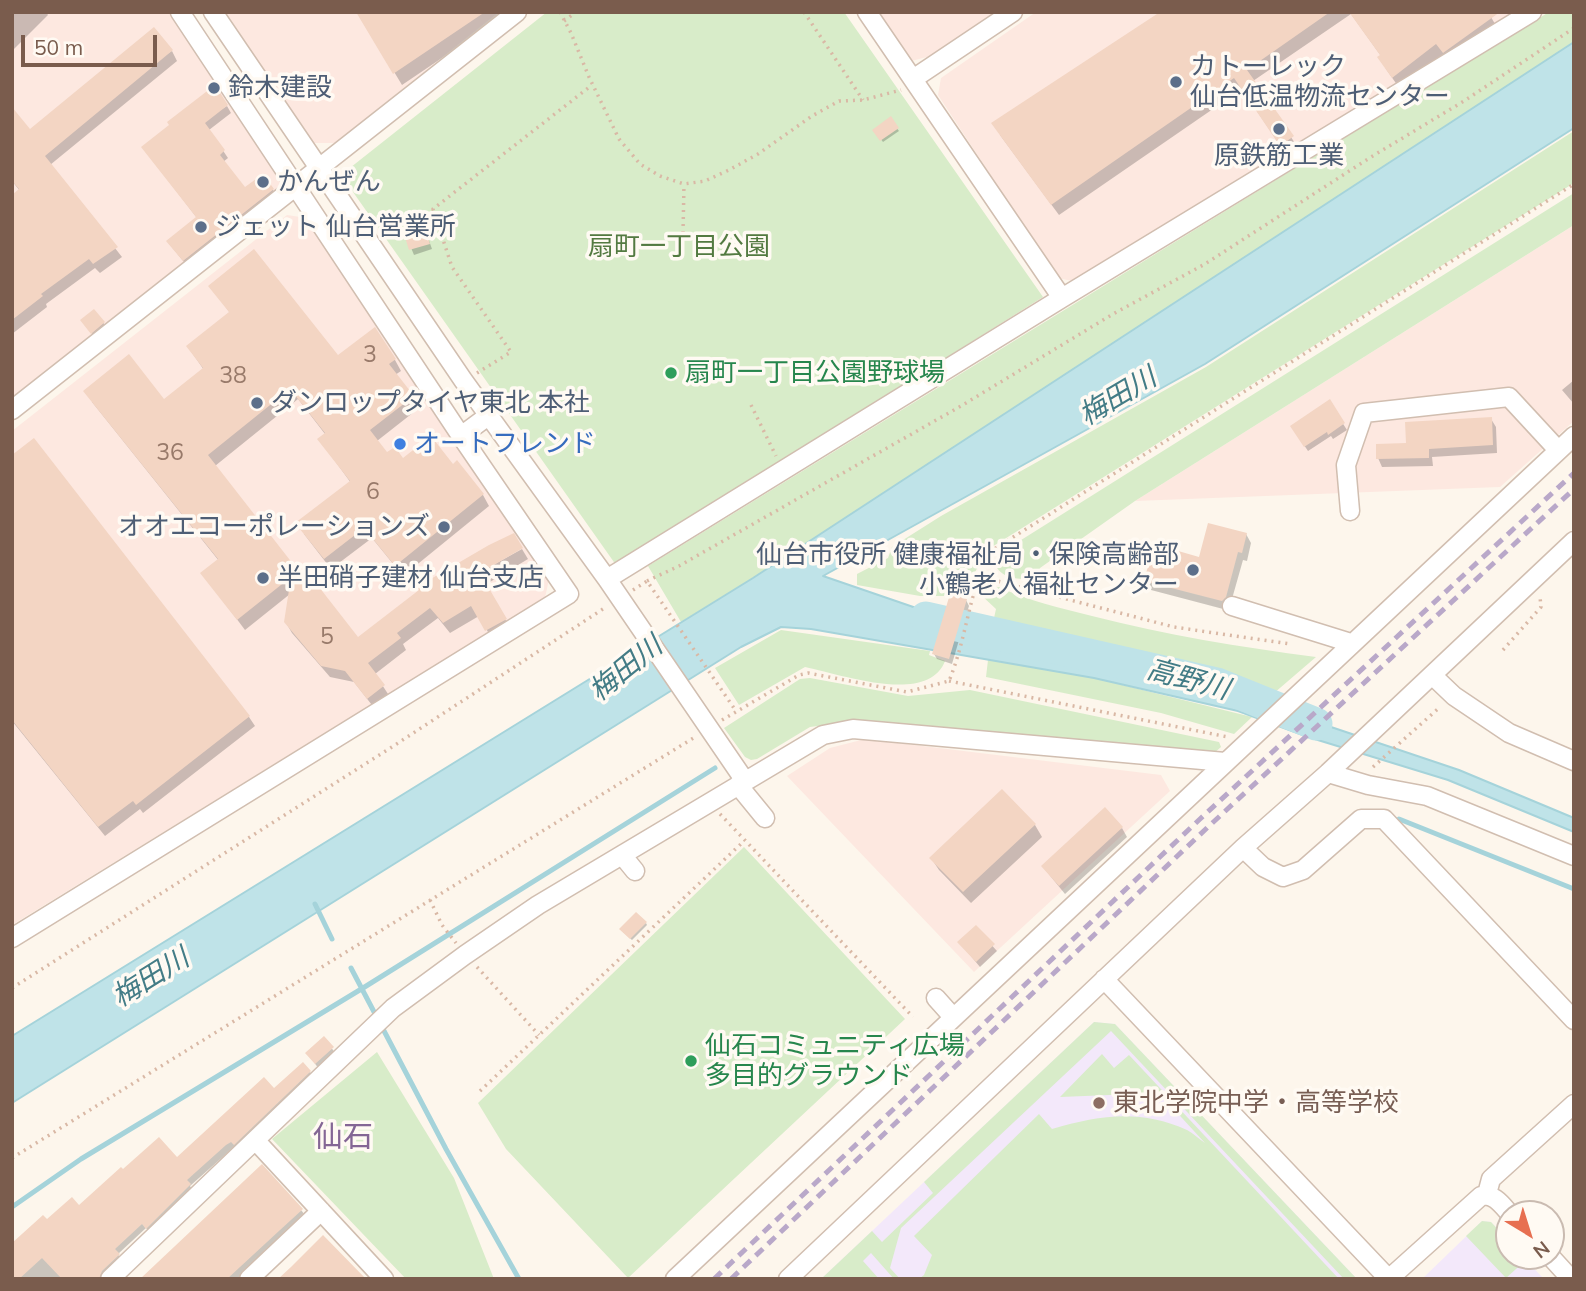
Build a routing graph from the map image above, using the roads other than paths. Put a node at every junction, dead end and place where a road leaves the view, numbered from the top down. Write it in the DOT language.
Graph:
graph roads {
  1 [pos="180,12"];
  2 [pos="213,12"];
  3 [pos="517,12"];
  4 [pos="867,12"];
  5 [pos="1013,12"];
  6 [pos="1532,12"];
  7 [pos="913,79"];
  8 [pos="318,169"];
  9 [pos="296,186"];
  10 [pos="1062,298"];
  11 [pos="12,410"];
  12 [pos="488,416"];
  13 [pos="461,436"];
  14 [pos="1574,436"];
  15 [pos="1558,450"];
  16 [pos="1350,511"];
  17 [pos="1574,541"];
  18 [pos="607,579"];
  19 [pos="1232,606"];
  20 [pos="1351,643"];
  21 [pos="1432,675"];
  22 [pos="1574,761"];
  23 [pos="1225,762"];
  24 [pos="1328,773"];
  25 [pos="741,783"];
  26 [pos="765,818"];
  27 [pos="1243,848"];
  28 [pos="622,855"];
  29 [pos="1574,856"];
  30 [pos="635,871"];
  31 [pos="12,938"];
  32 [pos="1104,979"];
  33 [pos="936,998"];
  34 [pos="953,1017"];
  35 [pos="1574,1020"];
  36 [pos="1574,1104"];
  37 [pos="256,1142"];
  38 [pos="1487,1194"];
  39 [pos="1497,1200"];
  40 [pos="321,1211"];
  41 [pos="110,1279"];
  42 [pos="249,1279"];
  43 [pos="384,1279"];
  44 [pos="675,1279"];
  45 [pos="788,1279"];
  1 -- 9 [label="street"];
  2 -- 8 [label="street"];
  3 -- 8 [label="street"];
  4 -- 7 [label="street"];
  5 -- 7 [label="street"];
  6 -- 10 [label="street"];
  7 -- 10 [label="street"];
  8 -- 9 [label="street"];
  8 -- 12 [label="street"];
  9 -- 11 [label="street"];
  9 -- 13 [label="street"];
  10 -- 18 [label="street"];
  12 -- 13 [label="street"];
  12 -- 18 [label="street"];
  13 -- 31 [label="street"];
  14 -- 15 [label="street"];
  15 -- 16 [label="street"];
  15 -- 20 [label="street"];
  17 -- 21 [label="street"];
  18 -- 25 [label="street"];
  19 -- 20 [label="street"];
  20 -- 23 [label="street"];
  21 -- 22 [label="street"];
  21 -- 24 [label="street"];
  23 -- 25 [label="street"];
  23 -- 34 [label="street"];
  24 -- 27 [label="street"];
  24 -- 29 [label="street"];
  25 -- 26 [label="street"];
  25 -- 28 [label="street"];
  27 -- 32 [label="street"];
  27 -- 35 [label="street"];
  28 -- 30 [label="street"];
  28 -- 37 [label="street"];
  32 -- 38 [label="street"];
  32 -- 45 [label="street"];
  33 -- 34 [label="street"];
  34 -- 44 [label="street"];
  36 -- 38 [label="street"];
  37 -- 40 [label="street"];
  37 -- 41 [label="street"];
  38 -- 39 [label="street"];
  40 -- 42 [label="street"];
  40 -- 43 [label="street"];
}
